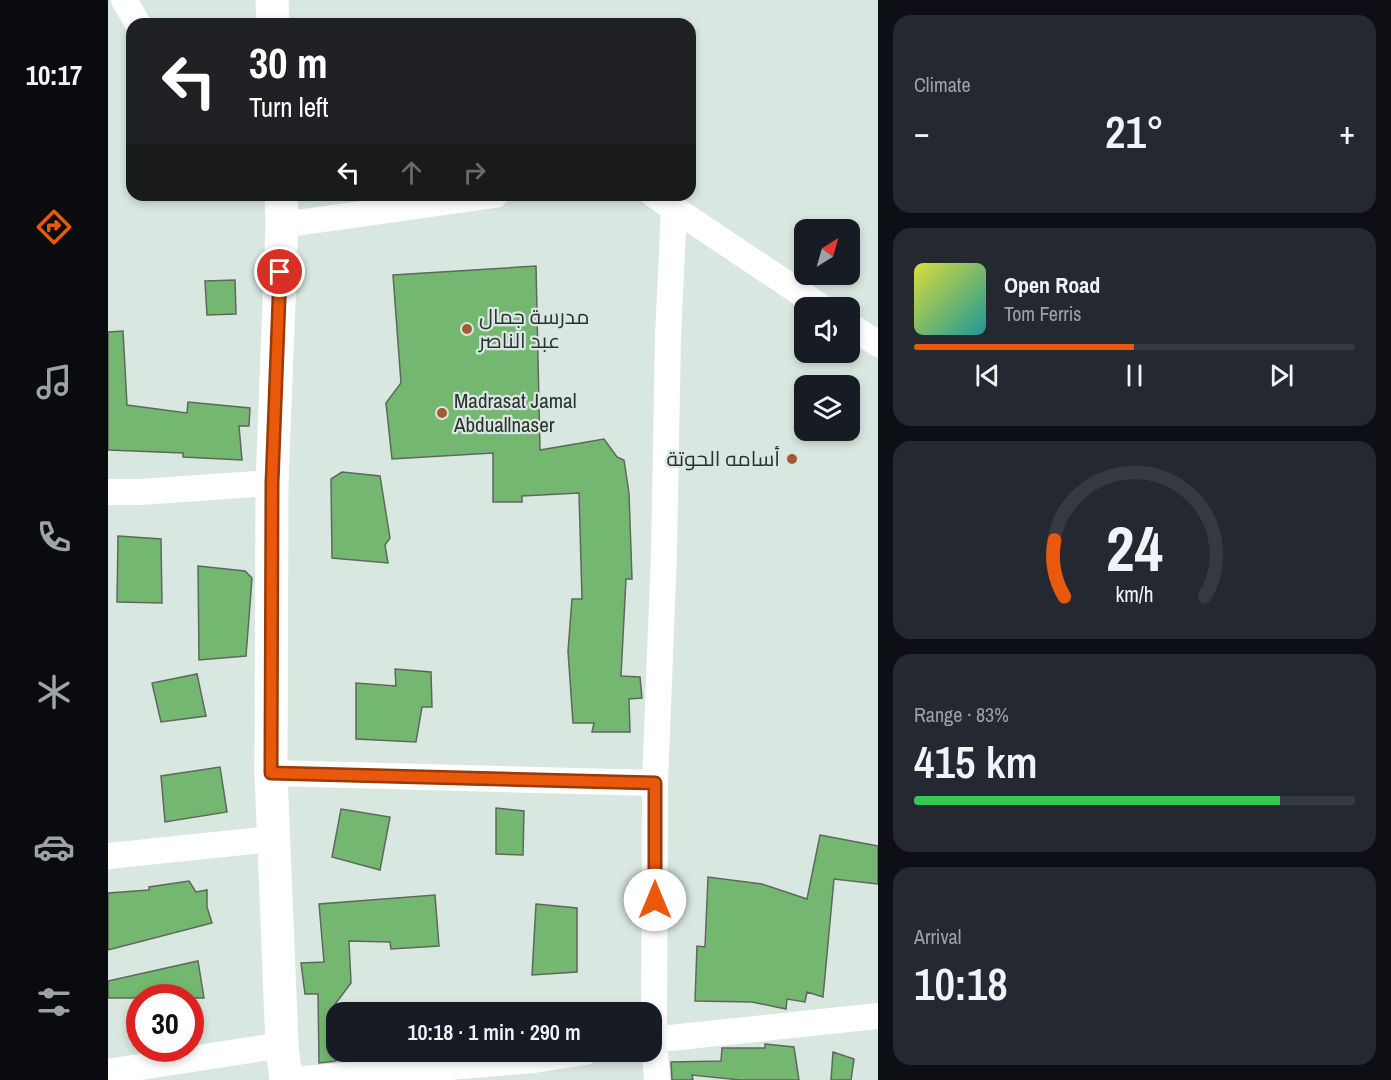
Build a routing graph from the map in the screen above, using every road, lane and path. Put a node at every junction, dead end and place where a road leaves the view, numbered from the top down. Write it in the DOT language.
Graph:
graph roads {
  1 [pos="124,0"];
  2 [pos="272,0"];
  3 [pos="134,18"];
  4 [pos="273,18"];
  5 [pos="409,201"];
  6 [pos="664,202"];
  7 [pos="281,210"];
  8 [pos="806,297"];
  9 [pos="860,332"];
  10 [pos="878,344"];
  11 [pos="272,483"];
  12 [pos="108,492"];
  13 [pos="271,773"];
  14 [pos="655,783"];
  15 [pos="272,839"];
  16 [pos="108,856"];
  17 [pos="652,1002"];
  18 [pos="878,1016"];
  19 [pos="662,1039"];
  20 [pos="282,1046"];
  21 [pos="557,1062"];
  22 [pos="655,1062"];
  23 [pos="535,1070"];
  24 [pos="108,1072"];
  25 [pos="286,1080"];
  26 [pos="292,1080"];
  27 [pos="657,1080"];
  1 -- 3 [label="street"];
  2 -- 4 [label="street"];
  5 -- 7 [label="street"];
  6 -- 8 [label="street"];
  6 -- 14 [label="street"];
  7 -- 11 [label="street"];
  9 -- 10 [label="street"];
  11 -- 12 [label="street"];
  11 -- 13 [label="street"];
  13 -- 14 [label="street"];
  13 -- 15 [label="street"];
  14 -- 17 [label="street"];
  15 -- 16 [label="street"];
  15 -- 20 [label="street"];
  18 -- 19 [label="street"];
  20 -- 24 [label="street"];
  20 -- 25 [label="street"];
  21 -- 23 [label="street"];
  22 -- 27 [label="street"];
  23 -- 26 [label="street"];
}
